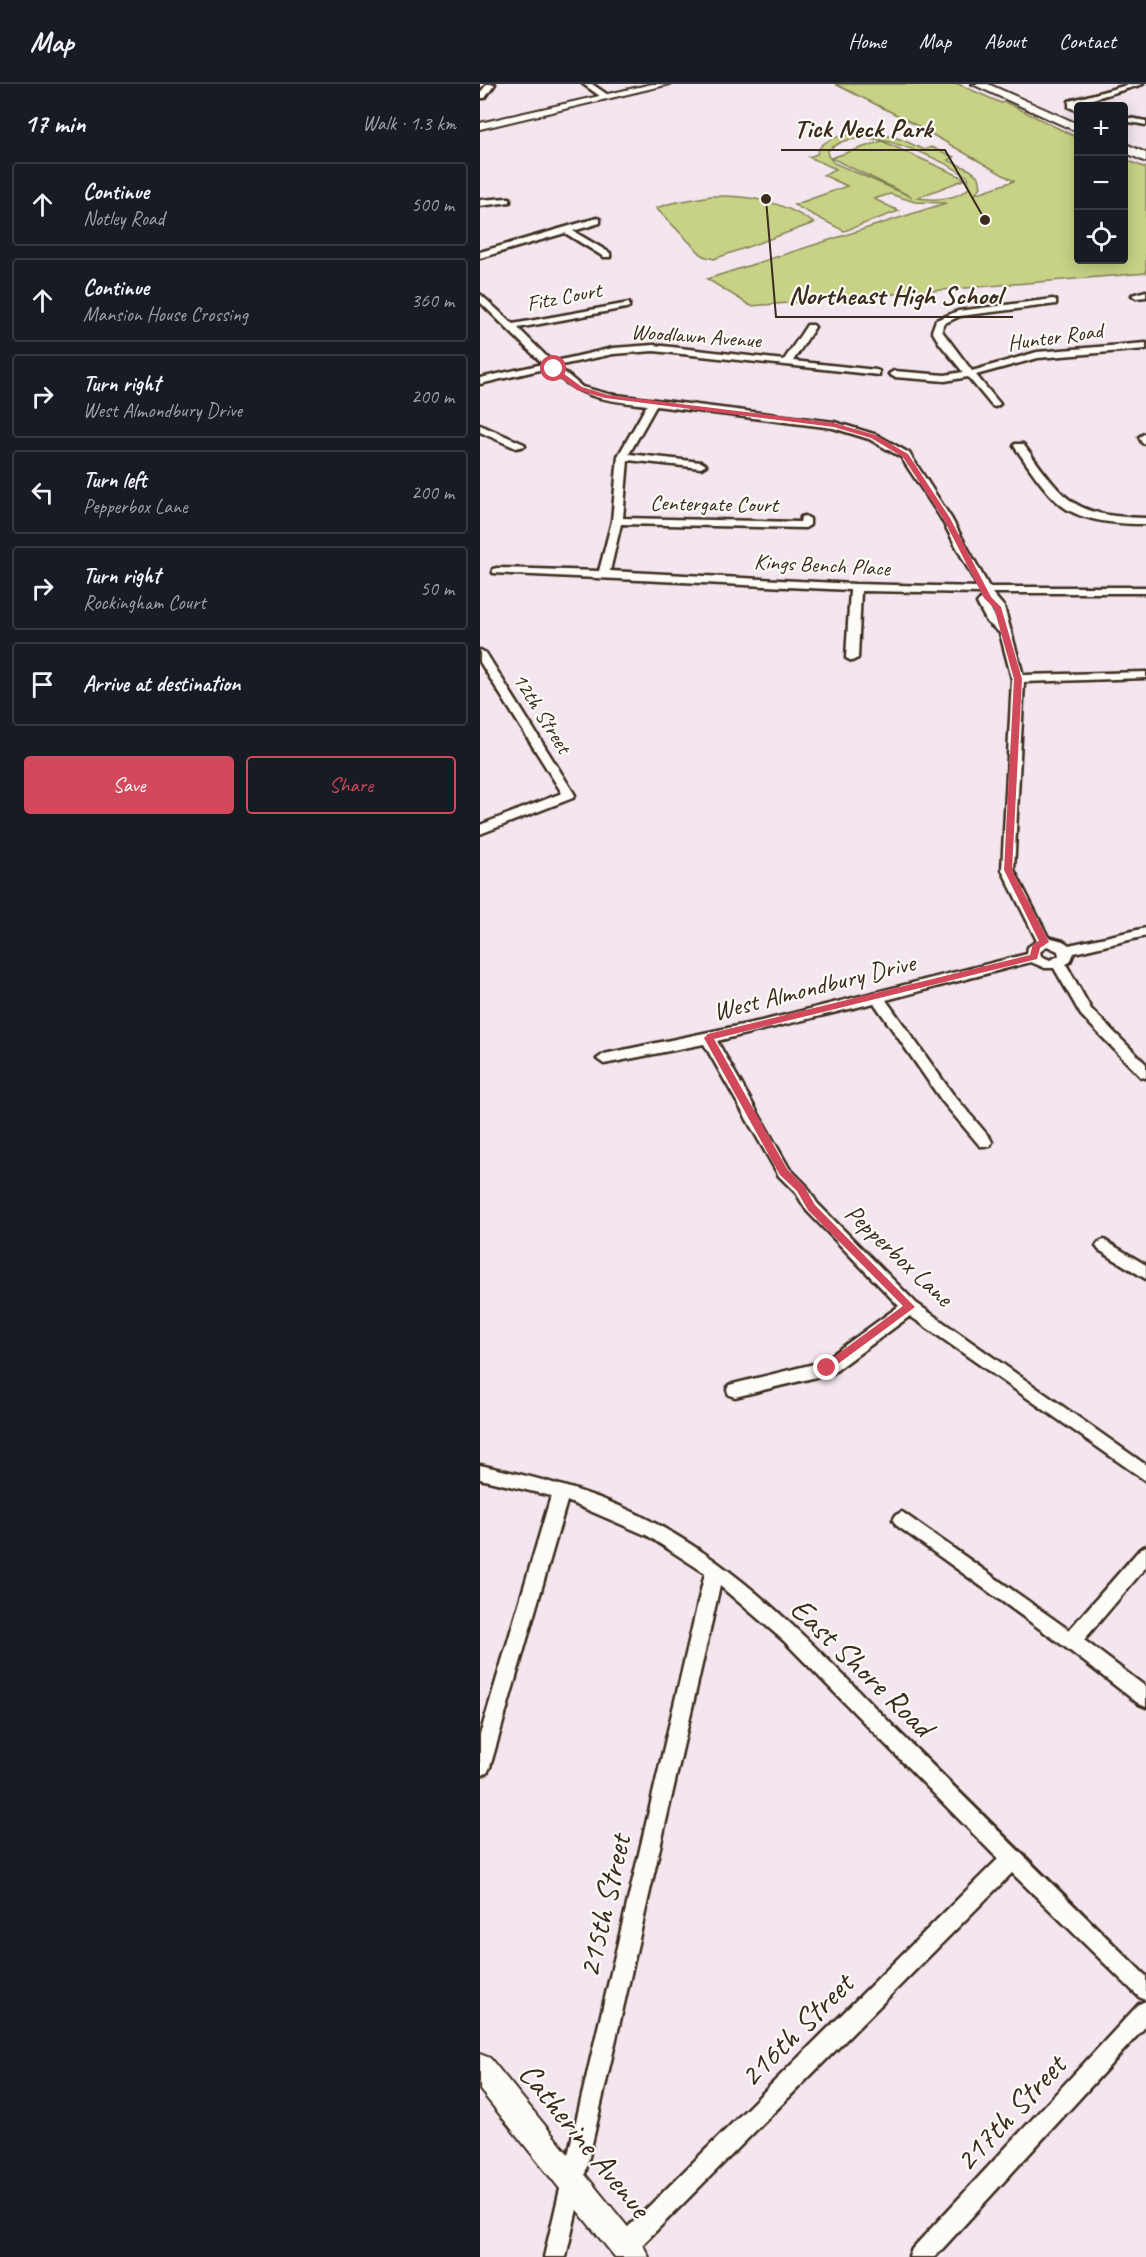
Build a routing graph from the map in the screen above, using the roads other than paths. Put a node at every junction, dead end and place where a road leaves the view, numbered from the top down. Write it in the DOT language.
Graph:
graph roads {
  1 [pos="491,84"];
  2 [pos="587,84"];
  3 [pos="665,84"];
  4 [pos="978,84"];
  5 [pos="1139,84"];
  6 [pos="482,96"];
  7 [pos="606,97"];
  8 [pos="1076,102"];
  9 [pos="1128,119"];
  10 [pos="1146,123"];
  11 [pos="480,126"];
  12 [pos="1074,126"];
  13 [pos="1128,149"];
  14 [pos="1146,156"];
  15 [pos="507,200"];
  16 [pos="480,203"];
  17 [pos="597,222"];
  18 [pos="568,231"];
  19 [pos="480,255"];
  20 [pos="607,255"];
  21 [pos="480,297"];
  22 [pos="1053,302"];
  23 [pos="626,305"];
  24 [pos="510,327"];
  25 [pos="810,327"];
  26 [pos="1146,346"];
  27 [pos="787,363"];
  28 [pos="549,364"];
  29 [pos="876,372"];
  30 [pos="894,374"];
  31 [pos="970,374"];
  32 [pos="480,381"];
  33 [pos="654,401"];
  34 [pos="995,404"];
  35 [pos="480,428"];
  36 [pos="520,446"];
  37 [pos="1018,446"];
  38 [pos="623,456"];
  39 [pos="702,465"];
  40 [pos="805,519"];
  41 [pos="617,521"];
  42 [pos="1146,521"];
  43 [pos="497,571"];
  44 [pos="604,573"];
  45 [pos="856,587"];
  46 [pos="1146,590"];
  47 [pos="987,594"];
  48 [pos="480,653"];
  49 [pos="852,658"];
  50 [pos="1146,675"];
  51 [pos="1018,679"];
  52 [pos="480,830"];
  53 [pos="1146,932"];
  54 [pos="1044,942"];
  55 [pos="1066,950"];
  56 [pos="1034,957"];
  57 [pos="1059,964"];
  58 [pos="877,998"];
  59 [pos="708,1038"];
  60 [pos="604,1059"];
  61 [pos="1146,1074"];
  62 [pos="985,1142"];
  63 [pos="1104,1246"];
  64 [pos="1146,1273"];
  65 [pos="910,1307"];
  66 [pos="735,1390"];
  67 [pos="480,1472"];
  68 [pos="1146,1474"];
  69 [pos="561,1491"];
  70 [pos="902,1520"];
  71 [pos="1146,1554"];
  72 [pos="715,1570"];
  73 [pos="1071,1641"];
  74 [pos="1146,1698"];
  75 [pos="480,1767"];
  76 [pos="1012,1859"];
  77 [pos="1146,1990"];
  78 [pos="1146,2011"];
  79 [pos="480,2068"];
  80 [pos="572,2181"];
  81 [pos="630,2252"];
  82 [pos="555,2257"];
  83 [pos="920,2257"];
  1 -- 6 [label="street"];
  2 -- 7 [label="street"];
  3 -- 7 [label="street"];
  4 -- 12 [label="main road"];
  5 -- 8 [label="street"];
  7 -- 11 [label="street"];
  9 -- 10 [label="street"];
  13 -- 14 [label="main road"];
  15 -- 16 [label="street"];
  17 -- 18 [label="street"];
  18 -- 19 [label="street"];
  18 -- 20 [label="street"];
  21 -- 24 [label="street"];
  22 -- 31 [label="street"];
  23 -- 24 [label="street, Fitz Court"];
  24 -- 28 [label="street"];
  25 -- 27 [label="street"];
  26 -- 31 [label="street, Hunter Road"];
  27 -- 28 [label="street, Woodlawn Avenue"];
  27 -- 29 [label="street, Woodlawn Avenue"];
  28 -- 32 [label="street, Woodlawn Avenue"];
  28 -- 33 [label="street"];
  30 -- 31 [label="street"];
  31 -- 34 [label="street"];
  33 -- 38 [label="street"];
  33 -- 47 [label="street"];
  35 -- 36 [label="street"];
  37 -- 42 [label="street"];
  38 -- 39 [label="street"];
  38 -- 41 [label="street"];
  40 -- 41 [label="street, Centergate Court"];
  41 -- 44 [label="street"];
  43 -- 44 [label="street, Kings Bench Place"];
  44 -- 45 [label="street, Kings Bench Place"];
  45 -- 47 [label="street, Kings Bench Place"];
  45 -- 49 [label="street"];
  46 -- 47 [label="street, Kings Bench Place"];
  47 -- 51 [label="street"];
  48 -- 52 [label="street, 12th Street"];
  50 -- 51 [label="street"];
  51 -- 54 [label="street"];
  53 -- 55 [label="street"];
  54 -- 55 [label="street"];
  54 -- 56 [label="street"];
  55 -- 57 [label="street"];
  56 -- 57 [label="street"];
  56 -- 58 [label="street, West Almondbury Drive"];
  57 -- 61 [label="street"];
  58 -- 59 [label="street, West Almondbury Drive"];
  58 -- 62 [label="street"];
  59 -- 60 [label="street, West Almondbury Drive"];
  59 -- 65 [label="street, Pepperbox Lane"];
  63 -- 64 [label="street"];
  65 -- 66 [label="street"];
  65 -- 68 [label="street, Pepperbox Lane"];
  67 -- 69 [label="street, East Shore Road"];
  69 -- 72 [label="street, East Shore Road"];
  69 -- 75 [label="street"];
  70 -- 73 [label="street"];
  71 -- 73 [label="street"];
  72 -- 76 [label="street, East Shore Road"];
  72 -- 80 [label="street, 215th Street"];
  73 -- 74 [label="street"];
  76 -- 77 [label="street, East Shore Road"];
  76 -- 81 [label="street, 216th Street"];
  78 -- 83 [label="street, 217th Street"];
  79 -- 80 [label="street, Catherine Avenue"];
  80 -- 81 [label="street, Catherine Avenue"];
  80 -- 82 [label="street, 215th Street"];
}
